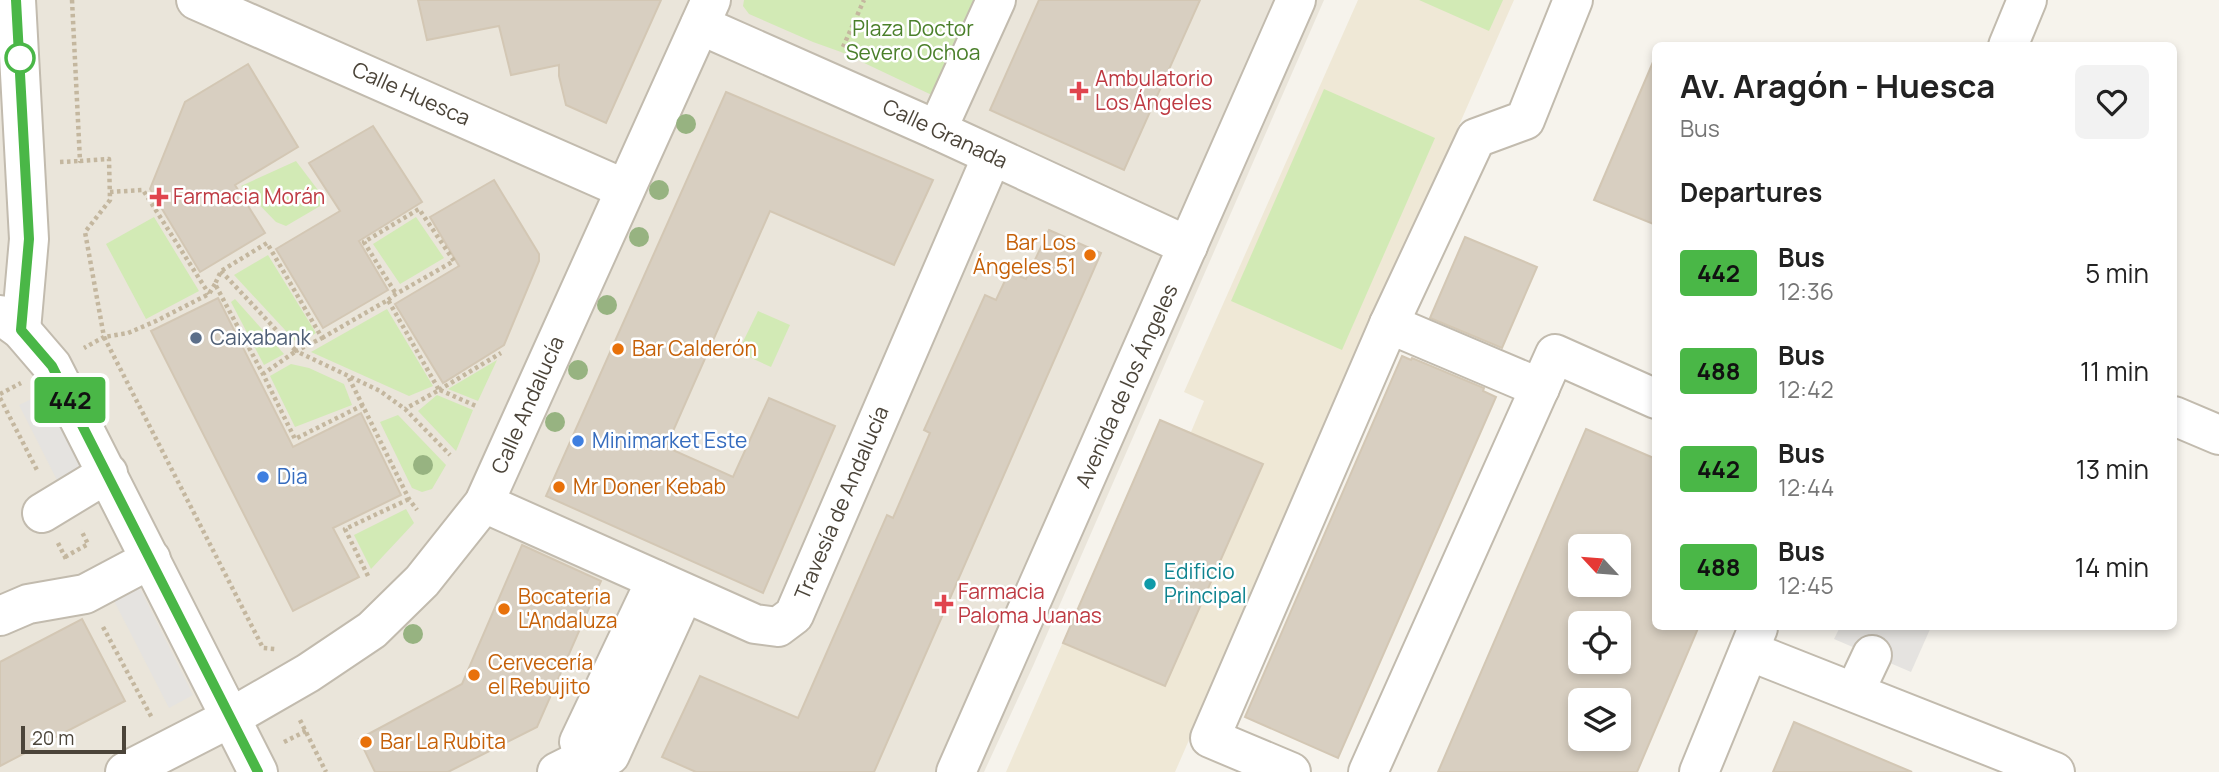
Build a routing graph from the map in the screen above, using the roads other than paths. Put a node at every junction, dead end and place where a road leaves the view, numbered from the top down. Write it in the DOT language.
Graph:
graph roads {
  1 [pos="16,0"];
  2 [pos="196,0"];
  3 [pos="996,0"];
  4 [pos="1296,0"];
  5 [pos="1573,0"];
  6 [pos="2027,0"];
  7 [pos="706,13"];
  8 [pos="2010,42"];
  9 [pos="937,130"];
  10 [pos="992,156"];
  11 [pos="625,189"];
  12 [pos="14,246"];
  13 [pos="1188,246"];
  14 [pos="1390,324"];
  15 [pos="7,328"];
  16 [pos="1540,388"];
  17 [pos="1652,397"];
  18 [pos="2177,417"];
  19 [pos="2219,435"];
  20 [pos="108,473"];
  21 [pos="484,503"];
  22 [pos="42,513"];
  23 [pos="151,559"];
  24 [pos="670,587"];
  25 [pos="0,616"];
  26 [pos="1754,639"];
  27 [pos="1872,655"];
  28 [pos="1856,691"];
  29 [pos="230,718"];
  30 [pos="604,761"];
  31 [pos="125,772"];
  32 [pos="258,772"];
  33 [pos="557,772"];
  34 [pos="956,772"];
  35 [pos="1291,772"];
  36 [pos="1368,772"];
  37 [pos="1699,772"];
  38 [pos="2056,772"];
  1 -- 12 [label="street"];
  2 -- 11 [label="street, Calle Huesca"];
  3 -- 9 [label="street"];
  4 -- 13 [label="street, Avenida de los Ángeles"];
  5 -- 14 [label="street"];
  6 -- 8 [label="street"];
  7 -- 9 [label="street, Calle Granada"];
  7 -- 11 [label="street, Calle Andalucía"];
  9 -- 10 [label="street, Calle Granada"];
  10 -- 13 [label="street, Calle Granada"];
  10 -- 24 [label="street, Travesía de Andalucía"];
  11 -- 21 [label="street, Calle Andalucía"];
  12 -- 15 [label="street"];
  13 -- 34 [label="street, Avenida de los Ángeles"];
  14 -- 16 [label="street"];
  14 -- 35 [label="street"];
  15 -- 20 [label="street"];
  16 -- 17 [label="street"];
  16 -- 36 [label="street"];
  18 -- 19 [label="street"];
  20 -- 22 [label="street"];
  20 -- 23 [label="street"];
  21 -- 24 [label="street, Travesía de Andalucía"];
  21 -- 29 [label="street, Calle Andalucía"];
  23 -- 25 [label="street"];
  23 -- 29 [label="street"];
  24 -- 30 [label="street"];
  26 -- 28 [label="street"];
  26 -- 37 [label="street"];
  27 -- 28 [label="street"];
  28 -- 38 [label="street"];
  29 -- 31 [label="street, Calle Andalucía"];
  29 -- 32 [label="street"];
  30 -- 33 [label="street"];
}
